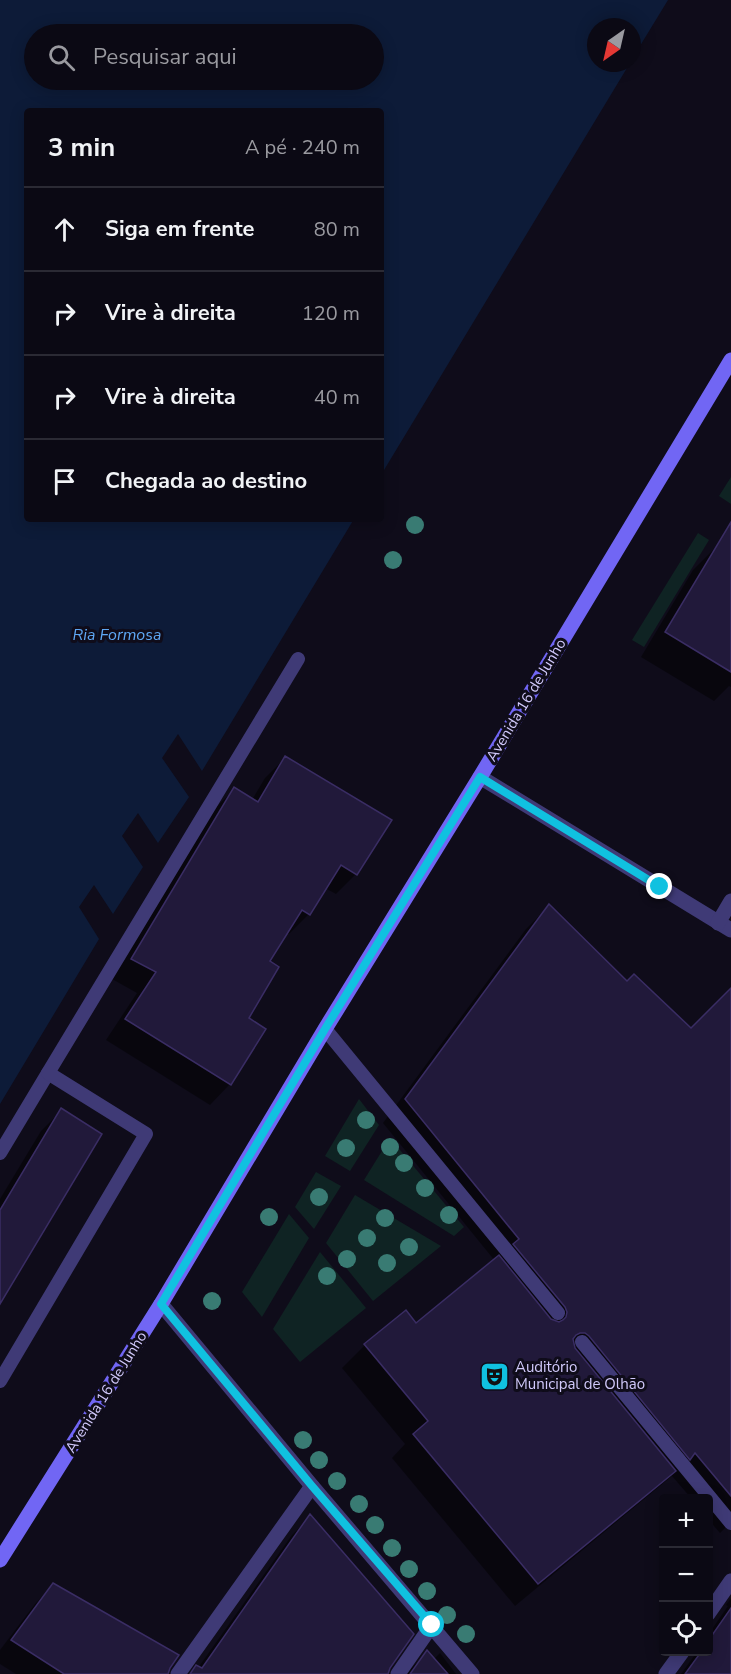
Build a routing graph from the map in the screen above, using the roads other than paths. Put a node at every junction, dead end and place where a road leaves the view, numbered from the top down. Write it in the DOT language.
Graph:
graph roads {
  1 [pos="731,360"];
  2 [pos="298,659"];
  3 [pos="480,777"];
  4 [pos="731,901"];
  5 [pos="724,927"];
  6 [pos="325,1029"];
  7 [pos="48,1073"];
  8 [pos="0,1153"];
  9 [pos="161,1304"];
  10 [pos="558,1313"];
  11 [pos="582,1342"];
  12 [pos="0,1381"];
  13 [pos="312,1486"];
  14 [pos="731,1523"];
  15 [pos="0,1560"];
  16 [pos="728,1591"];
  17 [pos="713,1608"];
  18 [pos="432,1625"];
  19 [pos="679,1656"];
  20 [pos="178,1674"];
  21 [pos="398,1674"];
  22 [pos="472,1674"];
  23 [pos="666,1674"];
  1 -- 3 [label="main road, Avenida 16 de Junho"];
  2 -- 7 [label="lane"];
  3 -- 5 [label="street"];
  3 -- 6 [label="main road, Avenida 16 de Junho"];
  4 -- 5 [label="street"];
  6 -- 9 [label="main road, Avenida 16 de Junho"];
  6 -- 10 [label="lane"];
  7 -- 8 [label="lane"];
  7 -- 12 [label="lane"];
  9 -- 13 [label="street"];
  9 -- 15 [label="main road, Avenida 16 de Junho"];
  11 -- 14 [label="lane"];
  13 -- 18 [label="street"];
  13 -- 20 [label="street"];
  16 -- 17 [label="street"];
  18 -- 21 [label="street"];
  18 -- 22 [label="street"];
  19 -- 23 [label="street"];
}
